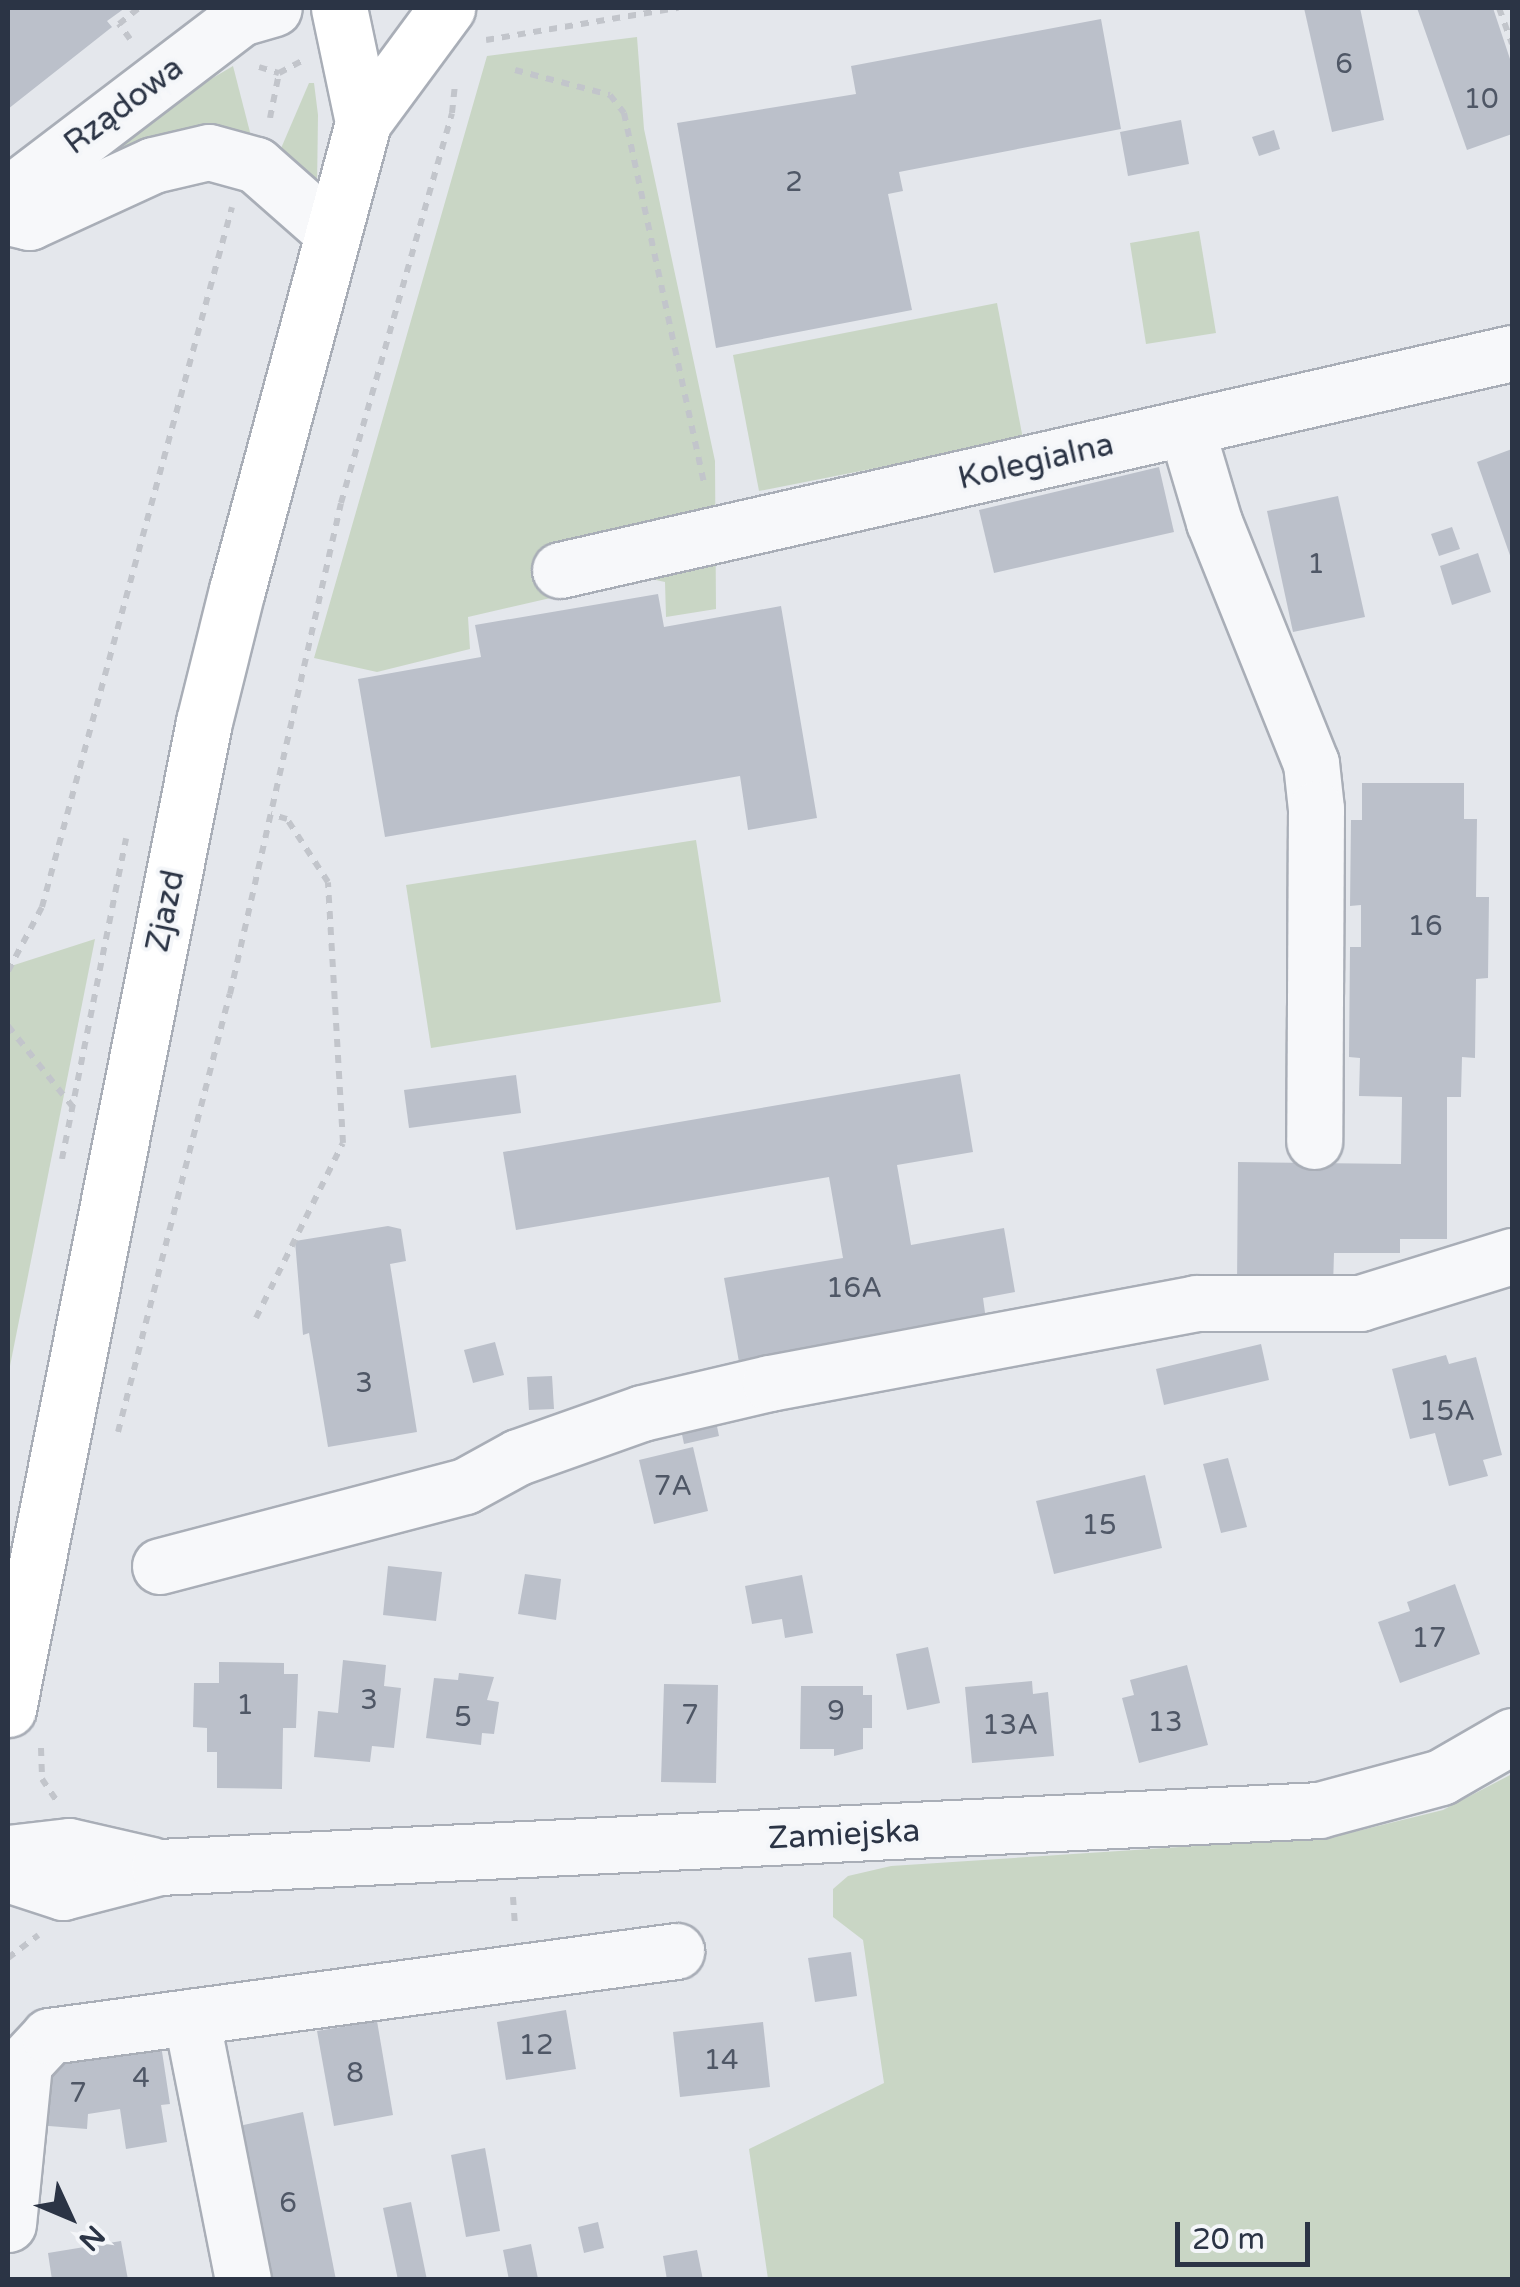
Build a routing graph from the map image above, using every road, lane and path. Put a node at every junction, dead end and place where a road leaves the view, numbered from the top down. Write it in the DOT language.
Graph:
graph roads {
  1 [pos="139,8"];
  2 [pos="339,8"];
  3 [pos="678,8"];
  4 [pos="1500,8"];
  5 [pos="253,11"];
  6 [pos="460,26"];
  7 [pos="1512,44"];
  8 [pos="135,46"];
  9 [pos="457,65"];
  10 [pos="515,70"];
  11 [pos="279,73"];
  12 [pos="364,122"];
  13 [pos="256,165"];
  14 [pos="8,195"];
  15 [pos="8,217"];
  16 [pos="333,233"];
  17 [pos="1512,353"];
  18 [pos="1186,428"];
  19 [pos="716,535"];
  20 [pos="560,570"];
  21 [pos="271,814"];
  22 [pos="128,830"];
  23 [pos="8,970"];
  24 [pos="8,1026"];
  25 [pos="72,1106"];
  26 [pos="1314,1141"];
  27 [pos="60,1164"];
  28 [pos="1512,1256"];
  29 [pos="256,1318"];
  30 [pos="108,1447"];
  31 [pos="160,1566"];
  32 [pos="25,1727"];
  33 [pos="1512,1736"];
  34 [pos="70,1810"];
  35 [pos="509,1850"];
  36 [pos="8,1853"];
  37 [pos="160,1867"];
  38 [pos="8,1874"];
  39 [pos="676,1951"];
  40 [pos="520,1972"];
  41 [pos="192,2017"];
  42 [pos="8,2224"];
  43 [pos="243,2280"];
  1 -- 8 [label="path"];
  2 -- 12 [label="main road, Zjazd"];
  3 -- 6 [label="path"];
  4 -- 7 [label="path"];
  5 -- 14 [label="street, Rządowa"];
  6 -- 12 [label="main road, Zjazd"];
  9 -- 21 [label="path"];
  10 -- 19 [label="path"];
  11 -- 13 [label="path"];
  12 -- 16 [label="main road, Zjazd"];
  13 -- 15 [label="street, Rządowa"];
  13 -- 16 [label="street, Rządowa"];
  13 -- 23 [label="path"];
  16 -- 32 [label="main road, Zjazd"];
  17 -- 18 [label="street, Kolegialna"];
  18 -- 19 [label="street, Kolegialna"];
  18 -- 26 [label="street"];
  19 -- 20 [label="street, Kolegialna"];
  21 -- 29 [label="path"];
  21 -- 30 [label="path"];
  22 -- 25 [label="path"];
  24 -- 25 [label="path"];
  25 -- 27 [label="path"];
  28 -- 31 [label="street"];
  32 -- 34 [label="path"];
  33 -- 35 [label="street, Zamiejska"];
  35 -- 37 [label="street, Zamiejska"];
  35 -- 40 [label="path"];
  36 -- 37 [label="street, Zamiejska"];
  37 -- 38 [label="street, Zamiejska"];
  39 -- 40 [label="street"];
  40 -- 41 [label="street"];
  41 -- 42 [label="street"];
  41 -- 43 [label="street"];
}
